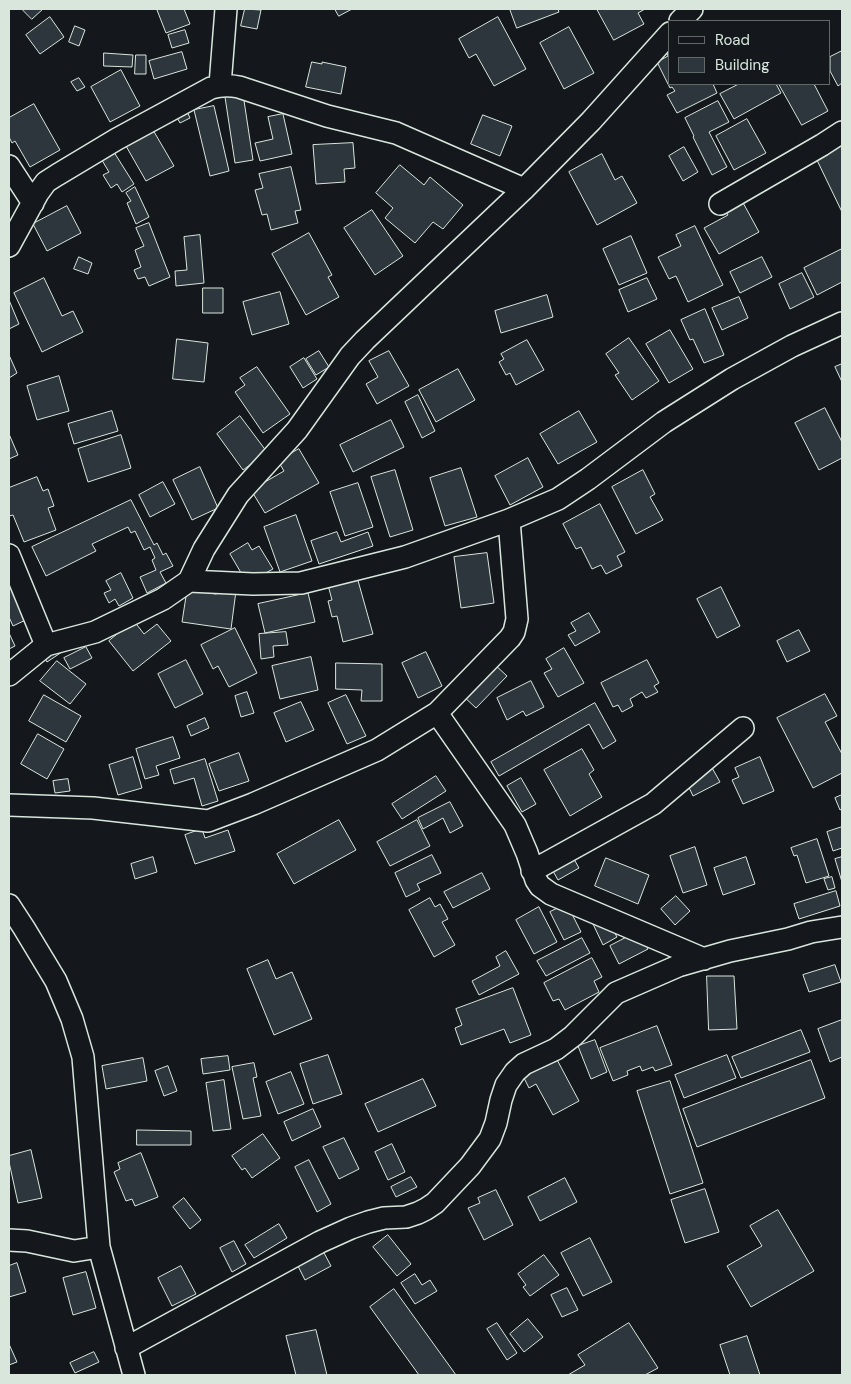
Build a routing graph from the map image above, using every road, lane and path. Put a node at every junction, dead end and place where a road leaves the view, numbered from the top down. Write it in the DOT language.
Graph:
graph roads {
  1 [pos="226,9"];
  2 [pos="692,9"];
  3 [pos="681,20"];
  4 [pos="668,35"];
  5 [pos="220,85"];
  6 [pos="842,132"];
  7 [pos="9,166"];
  8 [pos="524,189"];
  9 [pos="33,202"];
  10 [pos="720,204"];
  11 [pos="9,246"];
  12 [pos="842,323"];
  13 [pos="509,520"];
  14 [pos="9,554"];
  15 [pos="189,581"];
  16 [pos="46,644"];
  17 [pos="9,675"];
  18 [pos="437,713"];
  19 [pos="743,728"];
  20 [pos="9,804"];
  21 [pos="532,871"];
  22 [pos="9,906"];
  23 [pos="842,927"];
  24 [pos="704,959"];
  25 [pos="9,1240"];
  26 [pos="99,1247"];
  27 [pos="126,1348"];
  28 [pos="134,1375"];
  1 -- 5 [label="street"];
  2 -- 3 [label="street"];
  4 -- 8 [label="street"];
  5 -- 8 [label="street"];
  5 -- 9 [label="street"];
  6 -- 10 [label="street"];
  7 -- 9 [label="street"];
  8 -- 15 [label="street"];
  9 -- 11 [label="street"];
  12 -- 13 [label="street"];
  13 -- 15 [label="street"];
  13 -- 18 [label="street"];
  14 -- 16 [label="street"];
  15 -- 16 [label="street"];
  16 -- 17 [label="street"];
  18 -- 20 [label="street"];
  18 -- 21 [label="street"];
  19 -- 21 [label="street"];
  21 -- 24 [label="street"];
  22 -- 26 [label="street"];
  23 -- 24 [label="street"];
  24 -- 27 [label="street"];
  25 -- 26 [label="street"];
  26 -- 27 [label="street"];
  27 -- 28 [label="street"];
}
